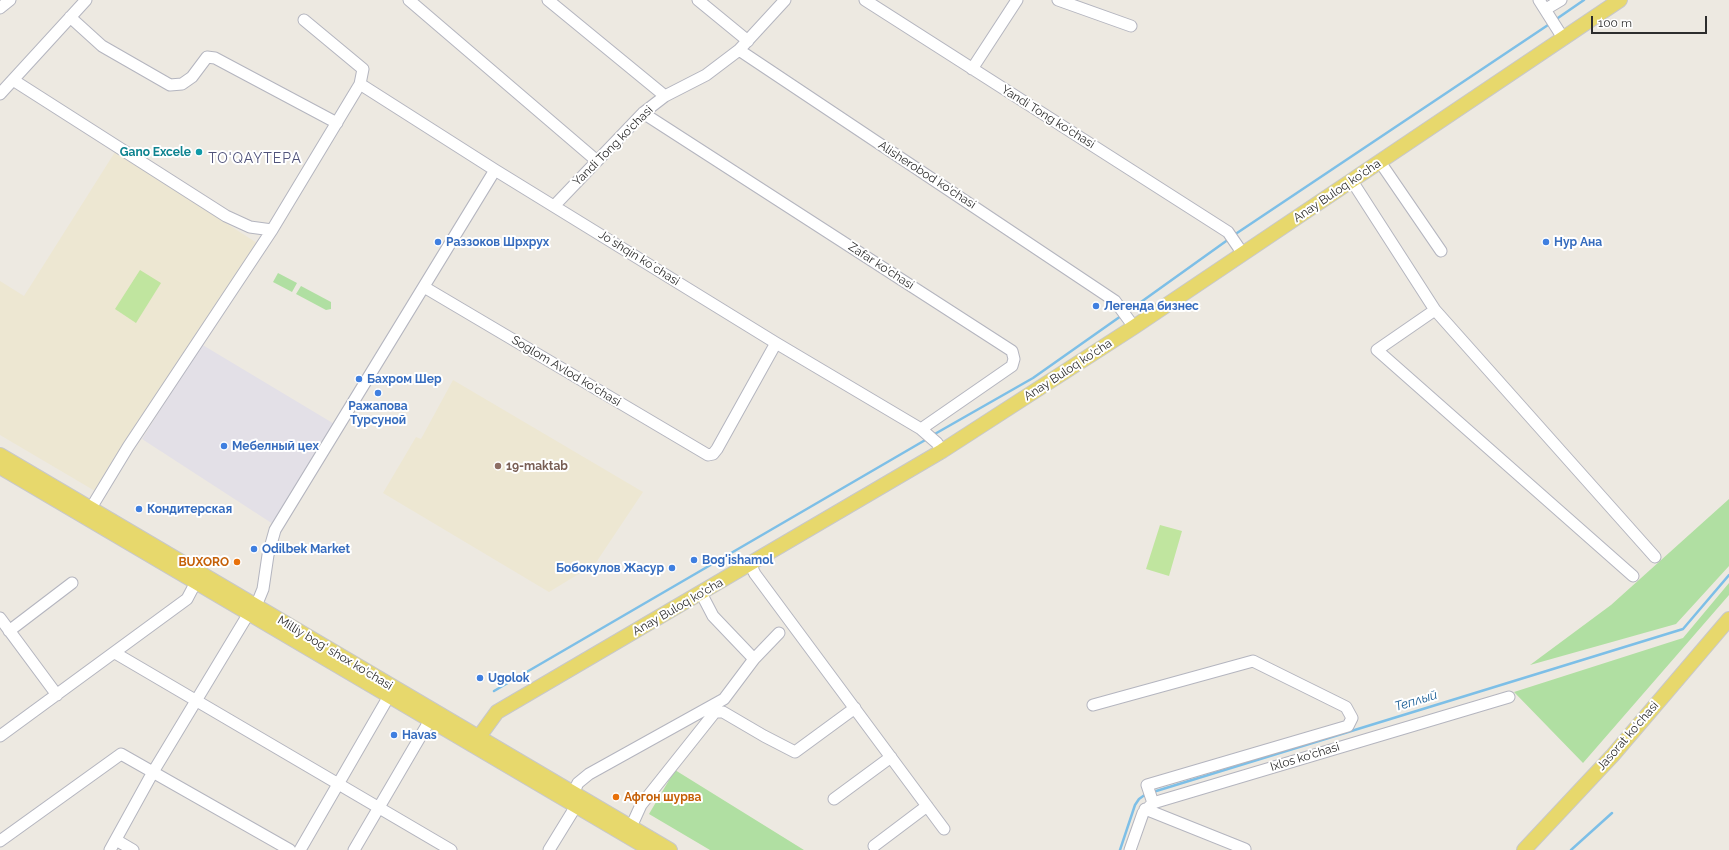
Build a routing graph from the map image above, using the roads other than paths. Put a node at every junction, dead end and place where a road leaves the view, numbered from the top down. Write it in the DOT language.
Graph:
graph roads {
  1 [pos="10,0"];
  2 [pos="409,0"];
  3 [pos="548,0"];
  4 [pos="698,0"];
  5 [pos="785,0"];
  6 [pos="865,0"];
  7 [pos="1058,0"];
  8 [pos="1538,0"];
  9 [pos="1560,0"];
  10 [pos="1620,0"];
  11 [pos="83,1"];
  12 [pos="1012,2"];
  13 [pos="0,8"];
  14 [pos="1548,14"];
  15 [pos="70,17"];
  16 [pos="304,20"];
  17 [pos="1131,26"];
  18 [pos="1560,33"];
  19 [pos="748,42"];
  20 [pos="739,50"];
  21 [pos="972,69"];
  22 [pos="13,80"];
  23 [pos="360,84"];
  24 [pos="0,94"];
  25 [pos="664,96"];
  26 [pos="643,113"];
  27 [pos="337,123"];
  28 [pos="597,161"];
  29 [pos="1380,162"];
  30 [pos="494,170"];
  31 [pos="1352,181"];
  32 [pos="554,206"];
  33 [pos="272,230"];
  34 [pos="1241,250"];
  35 [pos="1441,251"];
  36 [pos="424,286"];
  37 [pos="1435,310"];
  38 [pos="1132,323"];
  39 [pos="776,343"];
  40 [pos="921,429"];
  41 [pos="940,447"];
  42 [pos="0,455"];
  43 [pos="0,467"];
  44 [pos="90,508"];
  45 [pos="154,552"];
  46 [pos="1655,557"];
  47 [pos="750,564"];
  48 [pos="1632,576"];
  49 [pos="196,582"];
  50 [pos="72,583"];
  51 [pos="701,593"];
  52 [pos="253,610"];
  53 [pos="0,618"];
  54 [pos="1729,619"];
  55 [pos="9,630"];
  56 [pos="1729,632"];
  57 [pos="779,633"];
  58 [pos="115,653"];
  59 [pos="754,659"];
  60 [pos="57,694"];
  61 [pos="389,696"];
  62 [pos="1509,697"];
  63 [pos="198,701"];
  64 [pos="1093,706"];
  65 [pos="855,708"];
  66 [pos="430,720"];
  67 [pos="0,736"];
  68 [pos="475,741"];
  69 [pos="891,757"];
  70 [pos="153,772"];
  71 [pos="339,784"];
  72 [pos="1149,798"];
  73 [pos="574,799"];
  74 [pos="834,799"];
  75 [pos="379,806"];
  76 [pos="927,806"];
  77 [pos="631,827"];
  78 [pos="944,829"];
  79 [pos="116,840"];
  80 [pos="0,841"];
  81 [pos="874,846"];
  82 [pos="1245,849"];
  83 [pos="110,850"];
  84 [pos="133,850"];
  85 [pos="290,850"];
  86 [pos="300,850"];
  87 [pos="354,850"];
  88 [pos="451,850"];
  89 [pos="549,850"];
  90 [pos="650,850"];
  91 [pos="670,850"];
  92 [pos="1130,850"];
  93 [pos="1524,850"];
  94 [pos="1537,850"];
  1 -- 13 [label="street"];
  2 -- 28 [label="street"];
  3 -- 25 [label="street"];
  4 -- 19 [label="street"];
  5 -- 19 [label="street, Yandi Tong ko'chasi"];
  6 -- 21 [label="street, Yandi Tong ko'chasi"];
  7 -- 17 [label="street"];
  8 -- 14 [label="street"];
  9 -- 14 [label="street"];
  10 -- 18 [label="main road, Anay Buloq ko'cha"];
  11 -- 15 [label="street"];
  12 -- 21 [label="street"];
  14 -- 18 [label="street"];
  15 -- 22 [label="street"];
  15 -- 27 [label="street"];
  16 -- 23 [label="street"];
  18 -- 29 [label="main road, Anay Buloq ko'cha"];
  19 -- 20 [label="street, Yandi Tong ko'chasi"];
  20 -- 25 [label="street, Yandi Tong ko'chasi"];
  20 -- 38 [label="street, Alisherobod ko'chasi"];
  21 -- 34 [label="street, Yandi Tong ko'chasi"];
  22 -- 24 [label="street"];
  22 -- 33 [label="street"];
  23 -- 27 [label="street"];
  23 -- 30 [label="street, Joʼshqin koʼchasi"];
  25 -- 26 [label="street, Yandi Tong ko'chasi"];
  26 -- 28 [label="street, Yandi Tong ko'chasi"];
  26 -- 40 [label="street, Zafar ko'chasi"];
  27 -- 33 [label="street"];
  28 -- 32 [label="street, Yandi Tong ko'chasi"];
  29 -- 31 [label="main road, Anay Buloq ko'cha"];
  29 -- 35 [label="street"];
  30 -- 32 [label="street, Joʼshqin koʼchasi"];
  30 -- 36 [label="street"];
  31 -- 34 [label="main road, Anay Buloq ko'cha"];
  31 -- 37 [label="street"];
  32 -- 39 [label="street, Joʼshqin koʼchasi"];
  33 -- 44 [label="street"];
  34 -- 38 [label="main road, Anay Buloq ko'cha"];
  36 -- 39 [label="street, Soglom Avlod ko'chasi"];
  36 -- 52 [label="street"];
  37 -- 46 [label="street"];
  37 -- 48 [label="street"];
  38 -- 41 [label="main road, Anay Buloq ko'cha"];
  39 -- 40 [label="street, Joʼshqin koʼchasi"];
  40 -- 41 [label="street, Joʼshqin koʼchasi"];
  41 -- 47 [label="main road, Anay Buloq ko'cha"];
  42 -- 44 [label="main road, Milliy bog‘ shox ko‘chasi"];
  43 -- 45 [label="main road, Milliy bog‘ shox ko‘chasi"];
  44 -- 45 [label="main road, Milliy bog‘ shox ko‘chasi"];
  45 -- 49 [label="main road, Milliy bog‘ shox ko‘chasi"];
  45 -- 52 [label="main road, Milliy bog‘ shox ko‘chasi"];
  47 -- 51 [label="main road, Anay Buloq ko'cha"];
  47 -- 65 [label="street"];
  49 -- 52 [label="main road, Milliy bog‘ shox ko‘chasi"];
  49 -- 58 [label="street"];
  50 -- 55 [label="street"];
  51 -- 59 [label="street"];
  51 -- 68 [label="main road, Anay Buloq ko'cha"];
  52 -- 61 [label="main road, Milliy bog‘ shox ko‘chasi"];
  52 -- 63 [label="street"];
  52 -- 68 [label="main road, Milliy bog‘ shox ko‘chasi"];
  53 -- 55 [label="street"];
  54 -- 93 [label="main road, Jasorat koʻchasi"];
  55 -- 60 [label="street"];
  56 -- 94 [label="main road, Jasorat koʻchasi"];
  57 -- 59 [label="street"];
  58 -- 60 [label="street"];
  58 -- 63 [label="street"];
  59 -- 73 [label="street"];
  60 -- 67 [label="street"];
  61 -- 66 [label="main road, Milliy bog‘ shox ko‘chasi"];
  61 -- 71 [label="street"];
  62 -- 72 [label="street, Ixlos ko'chasi"];
  63 -- 70 [label="street"];
  63 -- 71 [label="street"];
  64 -- 72 [label="street"];
  65 -- 69 [label="street"];
  65 -- 77 [label="street"];
  66 -- 68 [label="main road, Milliy bog‘ shox ko‘chasi"];
  66 -- 75 [label="street"];
  68 -- 73 [label="main road, Milliy bog‘ shox ko‘chasi"];
  69 -- 74 [label="street"];
  69 -- 76 [label="street"];
  70 -- 79 [label="street"];
  70 -- 80 [label="street"];
  70 -- 85 [label="street"];
  71 -- 75 [label="street"];
  71 -- 86 [label="street"];
  72 -- 82 [label="street"];
  72 -- 92 [label="street"];
  73 -- 77 [label="main road, Milliy bog‘ shox ko‘chasi"];
  73 -- 89 [label="street"];
  73 -- 90 [label="main road, Milliy bog‘ shox ko‘chasi"];
  75 -- 87 [label="street"];
  75 -- 88 [label="street"];
  76 -- 78 [label="street"];
  76 -- 81 [label="street"];
  77 -- 91 [label="main road, Milliy bog‘ shox ko‘chasi"];
  79 -- 83 [label="street"];
  79 -- 84 [label="street"];
}
